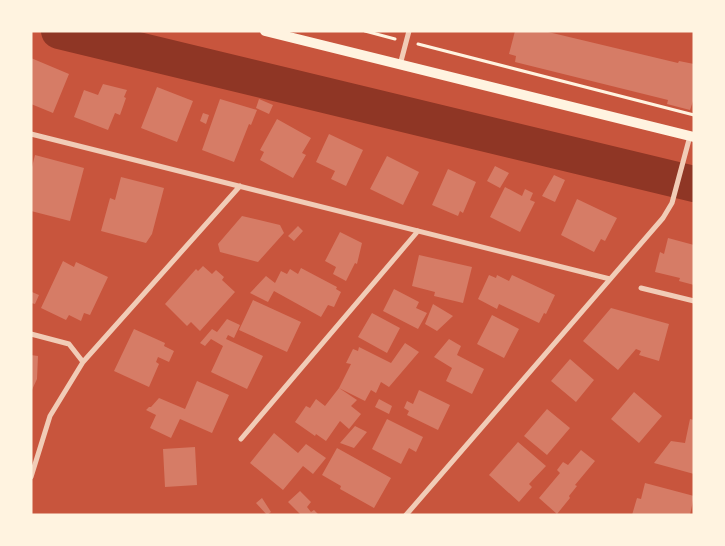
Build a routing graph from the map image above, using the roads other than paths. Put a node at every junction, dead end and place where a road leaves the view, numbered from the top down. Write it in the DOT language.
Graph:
graph roads {
  1 [pos="265,31"];
  2 [pos="409,31"];
  3 [pos="400,65"];
  4 [pos="31,134"];
  5 [pos="692,136"];
  6 [pos="240,186"];
  7 [pos="418,230"];
  8 [pos="610,279"];
  9 [pos="641,288"];
  10 [pos="694,301"];
  11 [pos="31,334"];
  12 [pos="83,362"];
  13 [pos="241,439"];
  14 [pos="31,477"];
  15 [pos="406,515"];
  1 -- 3 [label="main road"];
  2 -- 3 [label="street"];
  3 -- 5 [label="main road"];
  4 -- 6 [label="street"];
  5 -- 8 [label="street"];
  6 -- 7 [label="street"];
  6 -- 12 [label="street"];
  7 -- 8 [label="street"];
  7 -- 13 [label="street"];
  8 -- 15 [label="street"];
  9 -- 10 [label="street"];
  11 -- 12 [label="street"];
  12 -- 14 [label="street"];
}
